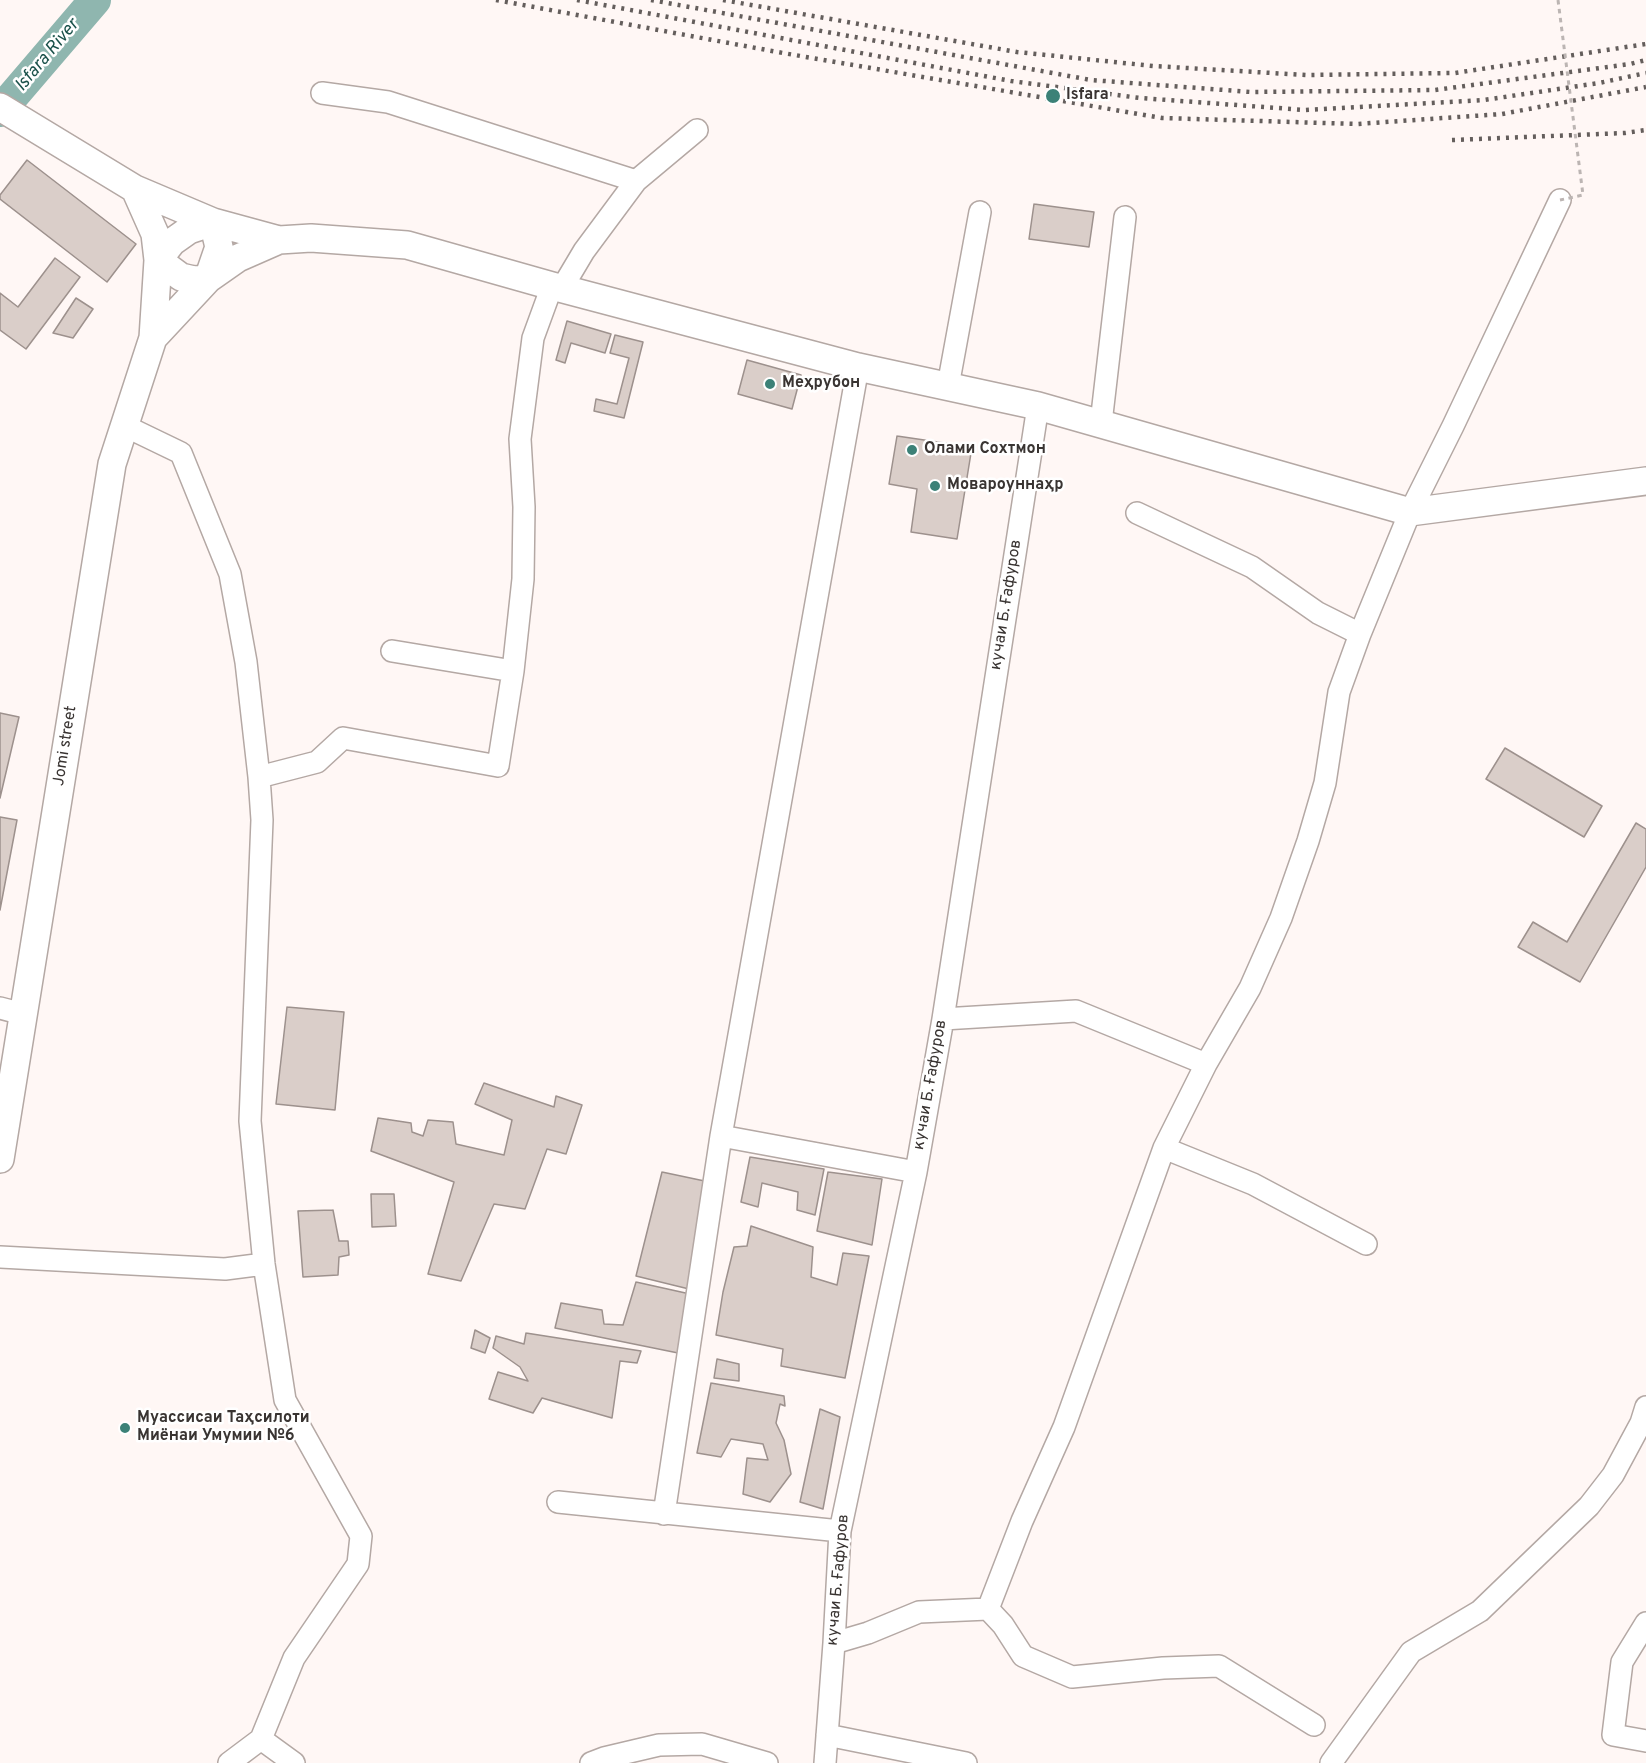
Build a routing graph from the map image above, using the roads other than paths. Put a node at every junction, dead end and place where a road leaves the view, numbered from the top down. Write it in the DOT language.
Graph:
graph roads {
  1 [pos="322,93"];
  2 [pos="0,107"];
  3 [pos="697,130"];
  4 [pos="636,181"];
  5 [pos="135,189"];
  6 [pos="1560,200"];
  7 [pos="980,212"];
  8 [pos="1125,217"];
  9 [pos="213,222"];
  10 [pos="279,240"];
  11 [pos="158,260"];
  12 [pos="208,279"];
  13 [pos="557,287"];
  14 [pos="153,338"];
  15 [pos="858,367"];
  16 [pos="948,386"];
  17 [pos="1038,406"];
  18 [pos="1101,423"];
  19 [pos="123,425"];
  20 [pos="1646,481"];
  21 [pos="1410,512"];
  22 [pos="1137,513"];
  23 [pos="1360,634"];
  24 [pos="392,651"];
  25 [pos="513,671"];
  26 [pos="260,777"];
  27 [pos="12,1011"];
  28 [pos="943,1018"];
  29 [pos="1206,1064"];
  30 [pos="721,1136"];
  31 [pos="1164,1148"];
  32 [pos="0,1159"];
  33 [pos="916,1172"];
  34 [pos="1366,1244"];
  35 [pos="0,1257"];
  36 [pos="264,1264"];
  37 [pos="1644,1418"];
  38 [pos="558,1502"];
  39 [pos="664,1514"];
  40 [pos="840,1531"];
  41 [pos="988,1609"];
  42 [pos="1646,1623"];
  43 [pos="834,1643"];
  44 [pos="1314,1725"];
  45 [pos="827,1735"];
  46 [pos="261,1739"];
  47 [pos="1646,1741"];
  48 [pos="229,1763"];
  49 [pos="294,1763"];
  50 [pos="591,1763"];
  51 [pos="766,1763"];
  52 [pos="825,1763"];
  53 [pos="966,1763"];
  54 [pos="1331,1763"];
  1 -- 4 [label="street"];
  2 -- 5 [label="main road"];
  3 -- 4 [label="street"];
  4 -- 13 [label="street"];
  5 -- 9 [label="main road"];
  5 -- 11 [label="main road, Jomi street"];
  6 -- 21 [label="street"];
  7 -- 16 [label="street"];
  8 -- 18 [label="street"];
  9 -- 10 [label="main road"];
  9 -- 11 [label="main road"];
  9 -- 12 [label="main road, Jomi street"];
  10 -- 12 [label="main road"];
  10 -- 13 [label="main road"];
  11 -- 12 [label="main road"];
  11 -- 14 [label="main road, Jomi street"];
  12 -- 14 [label="main road, Jomi street"];
  13 -- 15 [label="main road"];
  13 -- 25 [label="street"];
  14 -- 19 [label="main road, Jomi street"];
  15 -- 16 [label="main road"];
  15 -- 30 [label="street"];
  16 -- 17 [label="main road"];
  17 -- 18 [label="main road"];
  17 -- 28 [label="street, кучаи Б. Ғафуров"];
  18 -- 21 [label="main road"];
  19 -- 26 [label="street"];
  19 -- 27 [label="main road, Jomi street"];
  20 -- 21 [label="main road"];
  21 -- 23 [label="street"];
  22 -- 23 [label="street"];
  23 -- 29 [label="street"];
  24 -- 25 [label="street"];
  25 -- 26 [label="street"];
  26 -- 36 [label="street"];
  27 -- 32 [label="main road, Jomi street"];
  28 -- 29 [label="street"];
  28 -- 33 [label="street, кучаи Б. Ғафуров"];
  29 -- 31 [label="street"];
  30 -- 33 [label="street"];
  30 -- 39 [label="street"];
  31 -- 34 [label="street"];
  31 -- 41 [label="street"];
  33 -- 40 [label="street, кучаи Б. Ғафуров"];
  35 -- 36 [label="street"];
  36 -- 46 [label="street"];
  37 -- 54 [label="street"];
  38 -- 39 [label="street"];
  39 -- 40 [label="street"];
  40 -- 43 [label="street, кучаи Б. Ғафуров"];
  41 -- 43 [label="street"];
  41 -- 44 [label="street"];
  42 -- 47 [label="street"];
  43 -- 45 [label="street, кучаи Б. Ғафуров"];
  45 -- 52 [label="street, кучаи Б. Ғафуров"];
  45 -- 53 [label="street"];
  46 -- 48 [label="street"];
  46 -- 49 [label="street"];
  50 -- 51 [label="street"];
}
